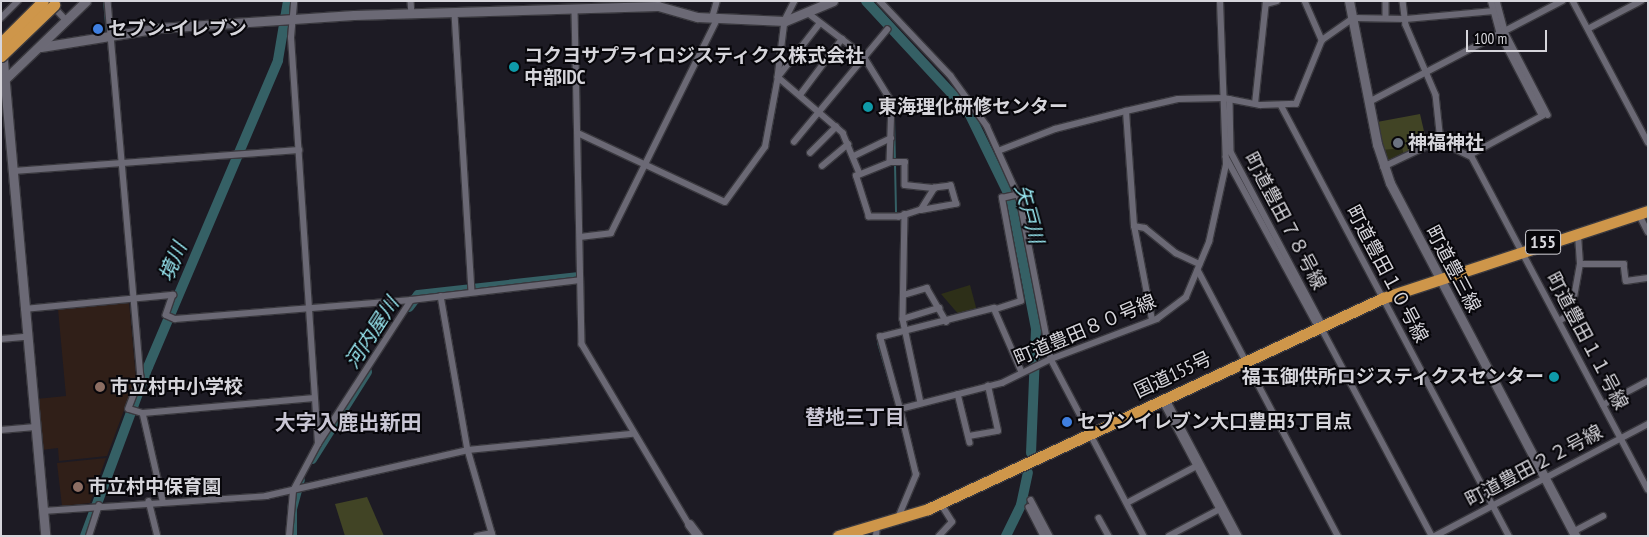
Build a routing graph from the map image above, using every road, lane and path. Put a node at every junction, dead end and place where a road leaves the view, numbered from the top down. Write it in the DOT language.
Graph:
graph roads {
  1 [pos="18,1"];
  2 [pos="86,1"];
  3 [pos="108,1"];
  4 [pos="294,1"];
  5 [pos="411,1"];
  6 [pos="717,1"];
  7 [pos="795,1"];
  8 [pos="833,1"];
  9 [pos="880,1"];
  10 [pos="1220,1"];
  11 [pos="1277,1"];
  12 [pos="1305,1"];
  13 [pos="1349,1"];
  14 [pos="1386,1"];
  15 [pos="1403,1"];
  16 [pos="1491,1"];
  17 [pos="1497,1"];
  18 [pos="1562,1"];
  19 [pos="1573,1"];
  20 [pos="1640,1"];
  21 [pos="51,2"];
  22 [pos="1266,3"];
  23 [pos="598,4"];
  24 [pos="575,10"];
  25 [pos="1494,11"];
  26 [pos="809,12"];
  27 [pos="455,14"];
  28 [pos="412,15"];
  29 [pos="1386,16"];
  30 [pos="28,17"];
  31 [pos="1,18"];
  32 [pos="1354,18"];
  33 [pos="715,19"];
  34 [pos="1406,19"];
  35 [pos="295,20"];
  36 [pos="67,21"];
  37 [pos="785,21"];
  38 [pos="820,23"];
  39 [pos="1588,29"];
  40 [pos="886,30"];
  41 [pos="1506,32"];
  42 [pos="1,35"];
  43 [pos="1500,35"];
  44 [pos="110,36"];
  45 [pos="842,39"];
  46 [pos="1322,40"];
  47 [pos="1,42"];
  48 [pos="42,47"];
  49 [pos="863,54"];
  50 [pos="1,56"];
  51 [pos="1427,74"];
  52 [pos="778,77"];
  53 [pos="3,82"];
  54 [pos="800,95"];
  55 [pos="1227,98"];
  56 [pos="1369,102"];
  57 [pos="1255,104"];
  58 [pos="1281,105"];
  59 [pos="820,111"];
  60 [pos="1126,111"];
  61 [pos="1545,116"];
  62 [pos="836,127"];
  63 [pos="578,132"];
  64 [pos="891,138"];
  65 [pos="1440,140"];
  66 [pos="794,142"];
  67 [pos="1648,142"];
  68 [pos="848,144"];
  69 [pos="299,150"];
  70 [pos="998,150"];
  71 [pos="810,153"];
  72 [pos="1470,154"];
  73 [pos="854,156"];
  74 [pos="1226,156"];
  75 [pos="123,162"];
  76 [pos="890,162"];
  77 [pos="647,163"];
  78 [pos="822,166"];
  79 [pos="1383,167"];
  80 [pos="13,171"];
  81 [pos="860,174"];
  82 [pos="936,188"];
  83 [pos="1019,194"];
  84 [pos="922,210"];
  85 [pos="1645,211"];
  86 [pos="905,216"];
  87 [pos="1134,226"];
  88 [pos="1648,232"];
  89 [pos="1578,234"];
  90 [pos="580,237"];
  91 [pos="1522,251"];
  92 [pos="1580,264"];
  93 [pos="1199,267"];
  94 [pos="1439,277"];
  95 [pos="1648,278"];
  96 [pos="580,280"];
  97 [pos="472,292"];
  98 [pos="904,295"];
  99 [pos="441,296"];
  100 [pos="1382,298"];
  101 [pos="133,299"];
  102 [pos="411,300"];
  103 [pos="310,308"];
  104 [pos="939,308"];
  105 [pos="24,309"];
  106 [pos="996,309"];
  107 [pos="903,319"];
  108 [pos="1152,320"];
  109 [pos="1559,321"];
  110 [pos="948,322"];
  111 [pos="1319,324"];
  112 [pos="905,333"];
  113 [pos="26,337"];
  114 [pos="1,339"];
  115 [pos="1049,360"];
  116 [pos="1247,360"];
  117 [pos="1025,370"];
  118 [pos="1648,381"];
  119 [pos="988,386"];
  120 [pos="958,394"];
  121 [pos="314,398"];
  122 [pos="1164,399"];
  123 [pos="921,403"];
  124 [pos="1604,405"];
  125 [pos="900,409"];
  126 [pos="143,413"];
  127 [pos="1648,424"];
  128 [pos="35,427"];
  129 [pos="1,430"];
  130 [pos="1092,433"];
  131 [pos="632,434"];
  132 [pos="968,436"];
  133 [pos="1621,438"];
  134 [pos="970,443"];
  135 [pos="318,444"];
  136 [pos="468,450"];
  137 [pos="1197,466"];
  138 [pos="1544,478"];
  139 [pos="1647,488"];
  140 [pos="293,492"];
  141 [pos="162,500"];
  142 [pos="1031,500"];
  143 [pos="149,501"];
  144 [pos="940,503"];
  145 [pos="1127,503"];
  146 [pos="99,506"];
  147 [pos="1492,506"];
  148 [pos="1029,507"];
  149 [pos="1220,509"];
  150 [pos="43,511"];
  151 [pos="1603,516"];
  152 [pos="1099,518"];
  153 [pos="898,520"];
  154 [pos="689,524"];
  155 [pos="877,531"];
  156 [pos="492,534"];
  157 [pos="1574,534"];
  158 [pos="45,536"];
  159 [pos="89,536"];
  160 [pos="158,536"];
  161 [pos="290,536"];
  162 [pos="477,536"];
  163 [pos="698,536"];
  164 [pos="838,536"];
  165 [pos="939,536"];
  166 [pos="1044,536"];
  167 [pos="1050,536"];
  168 [pos="1109,536"];
  169 [pos="1144,536"];
  170 [pos="1170,536"];
  171 [pos="1234,536"];
  172 [pos="1239,536"];
  173 [pos="1338,536"];
  174 [pos="1433,536"];
  175 [pos="1509,536"];
  1 -- 31 [label="street"];
  2 -- 36 [label="street"];
  3 -- 44 [label="street"];
  4 -- 35 [label="street"];
  5 -- 28 [label="street"];
  6 -- 33 [label="street"];
  7 -- 37 [label="street"];
  8 -- 26 [label="street"];
  9 -- 70 [label="street"];
  10 -- 55 [label="street, 町道豊田８０号線"];
  11 -- 22 [label="street"];
  12 -- 46 [label="street"];
  13 -- 32 [label="street, 町道豊三線"];
  14 -- 29 [label="street"];
  15 -- 34 [label="street"];
  16 -- 25 [label="street"];
  17 -- 41 [label="street"];
  18 -- 41 [label="street"];
  19 -- 39 [label="street"];
  20 -- 39 [label="street"];
  21 -- 30 [label="highway, bridge"];
  21 -- 36 [label="street"];
  21 -- 50 [label="highway, bridge"];
  22 -- 57 [label="street"];
  23 -- 24 [label="street"];
  23 -- 33 [label="street"];
  24 -- 27 [label="street"];
  24 -- 63 [label="street"];
  25 -- 34 [label="street"];
  25 -- 43 [label="street"];
  26 -- 37 [label="street"];
  26 -- 38 [label="street"];
  27 -- 28 [label="street"];
  27 -- 97 [label="street"];
  28 -- 35 [label="street"];
  29 -- 32 [label="street"];
  29 -- 34 [label="street"];
  30 -- 42 [label="highway, bridge"];
  30 -- 47 [label="highway, bridge"];
  32 -- 46 [label="street"];
  32 -- 56 [label="street, 町道豊三線"];
  33 -- 37 [label="street"];
  33 -- 77 [label="street"];
  34 -- 51 [label="street"];
  35 -- 44 [label="street"];
  35 -- 69 [label="street"];
  36 -- 48 [label="street"];
  37 -- 52 [label="street"];
  38 -- 45 [label="street"];
  38 -- 52 [label="street"];
  39 -- 67 [label="street"];
  40 -- 49 [label="street"];
  41 -- 43 [label="street"];
  41 -- 61 [label="street"];
  43 -- 51 [label="street"];
  43 -- 61 [label="street"];
  44 -- 48 [label="street"];
  44 -- 75 [label="street"];
  45 -- 49 [label="street"];
  45 -- 54 [label="street"];
  46 -- 58 [label="street"];
  47 -- 53 [label="street"];
  48 -- 53 [label="street"];
  49 -- 59 [label="street"];
  49 -- 64 [label="street"];
  51 -- 56 [label="street"];
  51 -- 65 [label="street"];
  52 -- 54 [label="street"];
  52 -- 77 [label="street"];
  53 -- 80 [label="street"];
  54 -- 59 [label="street"];
  55 -- 57 [label="street"];
  55 -- 60 [label="street"];
  55 -- 74 [label="street, 町道豊田８０号線"];
  55 -- 111 [label="street, 町道豊田７８号線"];
  56 -- 79 [label="street, 町道豊三線"];
  57 -- 58 [label="street"];
  58 -- 100 [label="street, 町道豊田１０号線"];
  59 -- 62 [label="street"];
  59 -- 66 [label="street"];
  60 -- 70 [label="street"];
  60 -- 87 [label="street"];
  61 -- 72 [label="street"];
  62 -- 68 [label="street"];
  62 -- 71 [label="street"];
  63 -- 77 [label="street"];
  63 -- 90 [label="street"];
  64 -- 73 [label="street"];
  64 -- 76 [label="street"];
  65 -- 72 [label="street"];
  65 -- 79 [label="street"];
  68 -- 73 [label="street"];
  68 -- 78 [label="street"];
  69 -- 75 [label="street"];
  69 -- 103 [label="street"];
  70 -- 83 [label="street"];
  72 -- 91 [label="street, 町道豊田１１号線"];
  73 -- 81 [label="street"];
  74 -- 93 [label="street, 町道豊田８０号線"];
  74 -- 111 [label="street"];
  75 -- 80 [label="street"];
  75 -- 101 [label="street"];
  76 -- 81 [label="street"];
  76 -- 82 [label="street"];
  77 -- 90 [label="street"];
  79 -- 94 [label="street, 町道豊三線"];
  80 -- 105 [label="street"];
  81 -- 86 [label="street"];
  82 -- 84 [label="street"];
  82 -- 84 [label="street"];
  83 -- 106 [label="street"];
  83 -- 115 [label="street"];
  84 -- 86 [label="street"];
  85 -- 88 [label="street"];
  85 -- 89 [label="highway, 国道155号 / 155"];
  85 -- 91 [label="highway, 国道155号 / 155"];
  86 -- 98 [label="street"];
  87 -- 93 [label="street"];
  87 -- 108 [label="street"];
  89 -- 91 [label="highway, 国道155号 / 155"];
  89 -- 92 [label="street"];
  90 -- 96 [label="street"];
  91 -- 94 [label="highway, 国道155号 / 155"];
  91 -- 109 [label="street, 町道豊田１１号線"];
  92 -- 95 [label="street"];
  92 -- 109 [label="street"];
  93 -- 108 [label="street, 町道豊田８０号線"];
  93 -- 116 [label="street"];
  94 -- 100 [label="highway, 国道155号 / 155"];
  94 -- 138 [label="street, 町道豊三線"];
  96 -- 97 [label="street"];
  96 -- 131 [label="street"];
  97 -- 99 [label="street"];
  98 -- 104 [label="street"];
  98 -- 107 [label="street"];
  99 -- 102 [label="street"];
  99 -- 136 [label="street"];
  100 -- 111 [label="highway, 国道155号 / 155"];
  100 -- 147 [label="street, 町道豊田１０号線"];
  101 -- 103 [label="street"];
  101 -- 105 [label="street"];
  101 -- 126 [label="street"];
  102 -- 103 [label="street"];
  102 -- 135 [label="street"];
  103 -- 121 [label="street"];
  104 -- 107 [label="street"];
  104 -- 110 [label="street"];
  105 -- 113 [label="street"];
  106 -- 110 [label="street"];
  106 -- 117 [label="street"];
  107 -- 112 [label="street"];
  108 -- 115 [label="street, 町道豊田８０号線"];
  109 -- 124 [label="street, 町道豊田１１号線"];
  110 -- 112 [label="street"];
  111 -- 116 [label="highway, 国道155号 / 155"];
  111 -- 174 [label="street"];
  112 -- 123 [label="street"];
  112 -- 125 [label="street"];
  113 -- 114 [label="street"];
  113 -- 128 [label="street"];
  115 -- 117 [label="street, 町道豊田８０号線"];
  115 -- 130 [label="street"];
  116 -- 122 [label="highway, 国道155号 / 155"];
  116 -- 173 [label="street"];
  117 -- 119 [label="street, 町道豊田８０号線"];
  118 -- 124 [label="street"];
  119 -- 120 [label="street, 町道豊田８０号線"];
  119 -- 132 [label="street"];
  120 -- 123 [label="street, 町道豊田８０号線"];
  120 -- 132 [label="street"];
  121 -- 126 [label="street"];
  121 -- 135 [label="street"];
  122 -- 130 [label="highway, 国道155号 / 155"];
  122 -- 137 [label="street"];
  122 -- 172 [label="street"];
  123 -- 125 [label="street, 町道豊田８０号線"];
  124 -- 133 [label="street, 町道豊田１１号線"];
  125 -- 153 [label="street"];
  126 -- 141 [label="street"];
  127 -- 133 [label="street, 町道豊田２２号線"];
  128 -- 129 [label="street"];
  128 -- 150 [label="street"];
  130 -- 144 [label="highway, 国道155号 / 155"];
  130 -- 145 [label="street"];
  131 -- 136 [label="street"];
  131 -- 154 [label="street"];
  132 -- 134 [label="street"];
  133 -- 138 [label="street, 町道豊田２２号線"];
  133 -- 139 [label="street, 町道豊田１１号線"];
  135 -- 140 [label="street"];
  136 -- 140 [label="street"];
  136 -- 156 [label="street"];
  137 -- 145 [label="street"];
  137 -- 149 [label="street"];
  138 -- 147 [label="street, 町道豊田２２号線"];
  138 -- 157 [label="street, 町道豊三線"];
  140 -- 141 [label="street"];
  140 -- 161 [label="street"];
  141 -- 143 [label="street"];
  142 -- 167 [label="street"];
  143 -- 146 [label="street"];
  143 -- 160 [label="street"];
  144 -- 153 [label="highway, 国道155号 / 155"];
  144 -- 165 [label="street"];
  145 -- 169 [label="street"];
  146 -- 150 [label="street"];
  146 -- 159 [label="street"];
  147 -- 174 [label="street, 町道豊田２２号線"];
  147 -- 175 [label="street, 町道豊田１０号線"];
  148 -- 166 [label="street"];
  149 -- 170 [label="street"];
  149 -- 171 [label="street"];
  150 -- 158 [label="street"];
  151 -- 157 [label="street"];
  152 -- 168 [label="street"];
  153 -- 155 [label="highway, 国道155号 / 155"];
  154 -- 163 [label="street"];
  155 -- 164 [label="highway, 国道155号 / 155"];
  156 -- 162 [label="street"];
}
